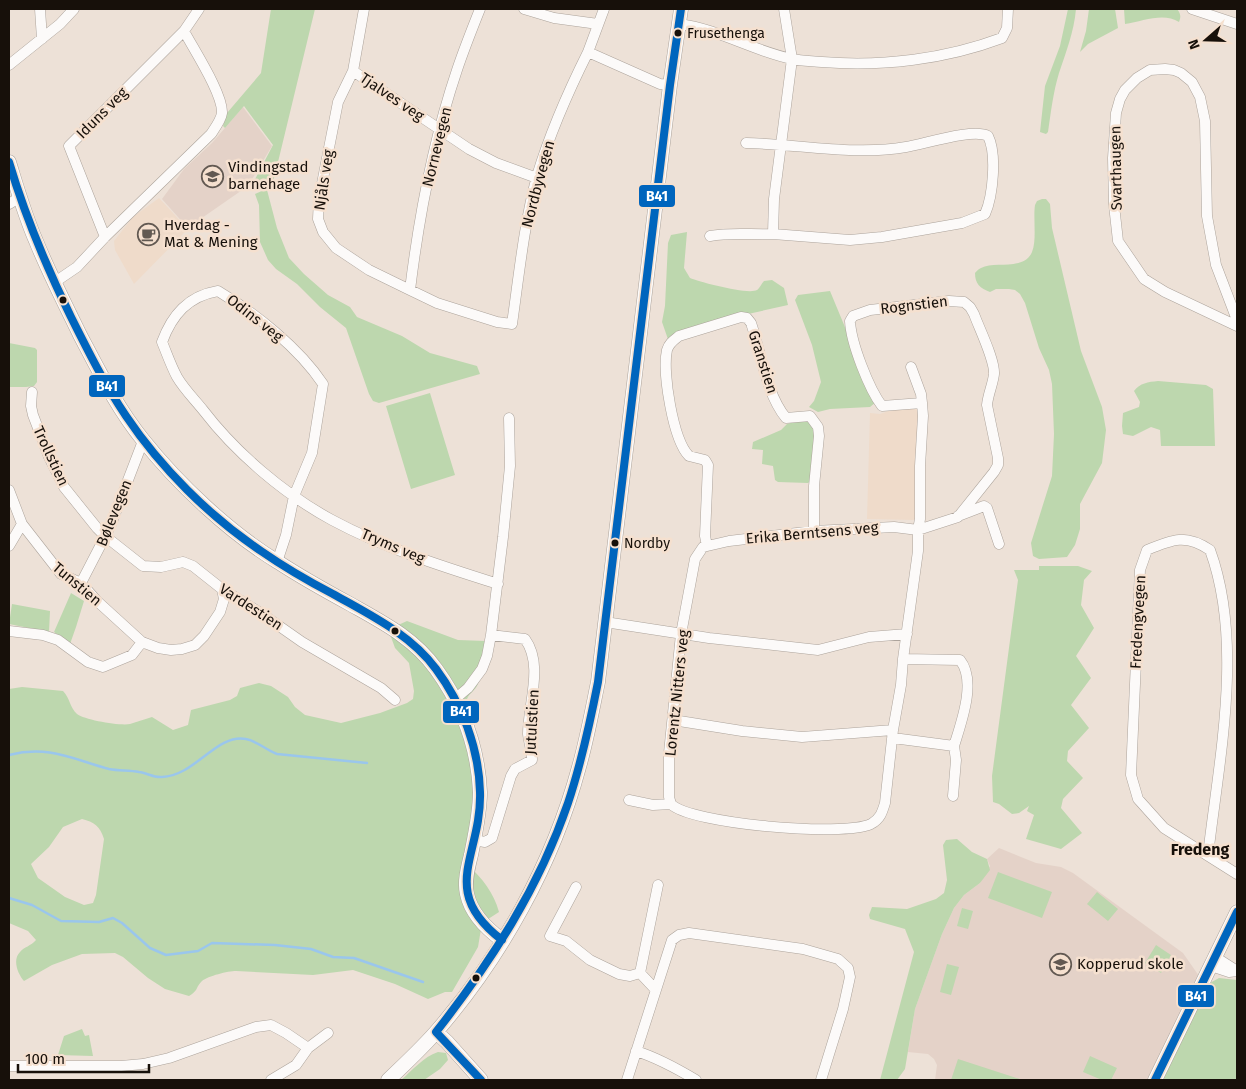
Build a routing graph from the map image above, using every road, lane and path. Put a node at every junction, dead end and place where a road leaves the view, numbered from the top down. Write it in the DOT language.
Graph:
graph roads {
  1 [pos="40,9"];
  2 [pos="74,9"];
  3 [pos="200,9"];
  4 [pos="364,9"];
  5 [pos="480,9"];
  6 [pos="524,9"];
  7 [pos="604,9"];
  8 [pos="681,9"];
  9 [pos="784,9"];
  10 [pos="1008,9"];
  11 [pos="1192,9"];
  12 [pos="598,24"];
  13 [pos="679,24"];
  14 [pos="1237,24"];
  15 [pos="184,31"];
  16 [pos="42,39"];
  17 [pos="588,52"];
  18 [pos="792,59"];
  19 [pos="9,66"];
  20 [pos="353,71"];
  21 [pos="670,85"];
  22 [pos="440,130"];
  23 [pos="746,143"];
  24 [pos="780,144"];
  25 [pos="9,162"];
  26 [pos="537,178"];
  27 [pos="14,200"];
  28 [pos="773,234"];
  29 [pos="710,236"];
  30 [pos="104,237"];
  31 [pos="55,282"];
  32 [pos="410,290"];
  33 [pos="1237,320"];
  34 [pos="512,324"];
  35 [pos="1237,326"];
  36 [pos="911,367"];
  37 [pos="32,392"];
  38 [pos="922,403"];
  39 [pos="509,418"];
  40 [pos="143,441"];
  41 [pos="9,490"];
  42 [pos="294,496"];
  43 [pos="958,516"];
  44 [pos="22,524"];
  45 [pos="918,530"];
  46 [pos="814,531"];
  47 [pos="105,536"];
  48 [pos="999,544"];
  49 [pos="9,546"];
  50 [pos="707,546"];
  51 [pos="276,562"];
  52 [pos="81,583"];
  53 [pos="498,584"];
  54 [pos="222,589"];
  55 [pos="605,622"];
  56 [pos="9,631"];
  57 [pos="682,634"];
  58 [pos="907,634"];
  59 [pos="492,635"];
  60 [pos="142,642"];
  61 [pos="903,659"];
  62 [pos="455,699"];
  63 [pos="395,700"];
  64 [pos="673,720"];
  65 [pos="893,734"];
  66 [pos="954,746"];
  67 [pos="953,796"];
  68 [pos="629,800"];
  69 [pos="671,804"];
  70 [pos="474,840"];
  71 [pos="1208,855"];
  72 [pos="1237,874"];
  73 [pos="658,885"];
  74 [pos="576,887"];
  75 [pos="1237,912"];
  76 [pos="502,940"];
  77 [pos="1213,961"];
  78 [pos="1237,971"];
  79 [pos="640,973"];
  80 [pos="655,989"];
  81 [pos="436,1032"];
  82 [pos="328,1033"];
  83 [pos="308,1048"];
  84 [pos="636,1051"];
  85 [pos="9,1066"];
  86 [pos="271,1080"];
  87 [pos="388,1080"];
  88 [pos="481,1080"];
  89 [pos="627,1080"];
  90 [pos="696,1080"];
  91 [pos="821,1080"];
  92 [pos="1155,1080"];
  1 -- 16 [label="street"];
  2 -- 16 [label="street"];
  3 -- 15 [label="street, Iduns veg"];
  4 -- 20 [label="street, Njåls veg"];
  5 -- 22 [label="street, Nornevegen"];
  6 -- 12 [label="street"];
  7 -- 12 [label="street, Nordbyvegen"];
  8 -- 13 [label="street"];
  9 -- 18 [label="street"];
  10 -- 18 [label="street"];
  11 -- 14 [label="street"];
  12 -- 17 [label="street, Nordbyvegen"];
  13 -- 18 [label="street"];
  13 -- 21 [label="street"];
  15 -- 30 [label="street, Iduns veg"];
  15 -- 30 [label="street"];
  16 -- 19 [label="street"];
  17 -- 21 [label="street"];
  17 -- 26 [label="street, Nordbyvegen"];
  18 -- 24 [label="street"];
  20 -- 22 [label="street, Tjalves veg"];
  20 -- 32 [label="street, Njåls veg"];
  21 -- 55 [label="street"];
  22 -- 26 [label="street, Tjalves veg"];
  22 -- 32 [label="street, Nornevegen"];
  23 -- 24 [label="street"];
  24 -- 28 [label="street"];
  24 -- 28 [label="street"];
  25 -- 27 [label="street"];
  26 -- 34 [label="street, Nordbyvegen"];
  27 -- 31 [label="street"];
  28 -- 29 [label="street"];
  30 -- 31 [label="street"];
  31 -- 40 [label="street"];
  32 -- 34 [label="street, Njåls veg"];
  33 -- 35 [label="street, Svarthaugen"];
  36 -- 38 [label="street"];
  37 -- 47 [label="street, Trollstien"];
  38 -- 43 [label="street, Rognstien"];
  38 -- 45 [label="street"];
  39 -- 53 [label="street"];
  40 -- 47 [label="street, Bølevegen"];
  40 -- 51 [label="street"];
  41 -- 44 [label="street, Tunstien"];
  42 -- 42 [label="street, Odins veg"];
  42 -- 51 [label="street, Odins veg"];
  42 -- 53 [label="street, Tryms veg"];
  43 -- 45 [label="street"];
  43 -- 48 [label="street"];
  44 -- 49 [label="street"];
  44 -- 52 [label="street, Tunstien"];
  45 -- 46 [label="street, Erika Berntsens veg"];
  45 -- 58 [label="street"];
  46 -- 50 [label="street, Erika Berntsens veg"];
  46 -- 50 [label="street, Granstien"];
  47 -- 52 [label="street, Bølevegen"];
  47 -- 54 [label="street, Vardestien"];
  50 -- 57 [label="street, Lorentz Nitters veg"];
  51 -- 62 [label="street"];
  52 -- 60 [label="street, Tunstien"];
  53 -- 59 [label="street"];
  54 -- 60 [label="street, Tunstien"];
  54 -- 63 [label="street, Vardestien"];
  55 -- 57 [label="street"];
  55 -- 76 [label="street"];
  56 -- 60 [label="street"];
  57 -- 58 [label="street"];
  57 -- 64 [label="street, Lorentz Nitters veg"];
  58 -- 61 [label="street"];
  59 -- 62 [label="street"];
  59 -- 70 [label="street, Jutulstien"];
  61 -- 65 [label="street"];
  61 -- 66 [label="street"];
  62 -- 70 [label="street"];
  64 -- 65 [label="street"];
  64 -- 69 [label="street, Lorentz Nitters veg"];
  65 -- 66 [label="street"];
  65 -- 69 [label="street"];
  66 -- 67 [label="street"];
  68 -- 69 [label="street"];
  70 -- 76 [label="street"];
  71 -- 71 [label="street, Fredengvegen"];
  71 -- 72 [label="street, Fredengvegen"];
  73 -- 79 [label="street"];
  74 -- 79 [label="street"];
  75 -- 77 [label="street"];
  76 -- 81 [label="street"];
  77 -- 78 [label="street"];
  77 -- 92 [label="street"];
  79 -- 80 [label="street"];
  80 -- 84 [label="street"];
  80 -- 91 [label="street"];
  81 -- 87 [label="street"];
  81 -- 88 [label="street"];
  82 -- 83 [label="street"];
  83 -- 85 [label="street"];
  83 -- 86 [label="street"];
  84 -- 89 [label="street"];
  84 -- 90 [label="street"];
}
